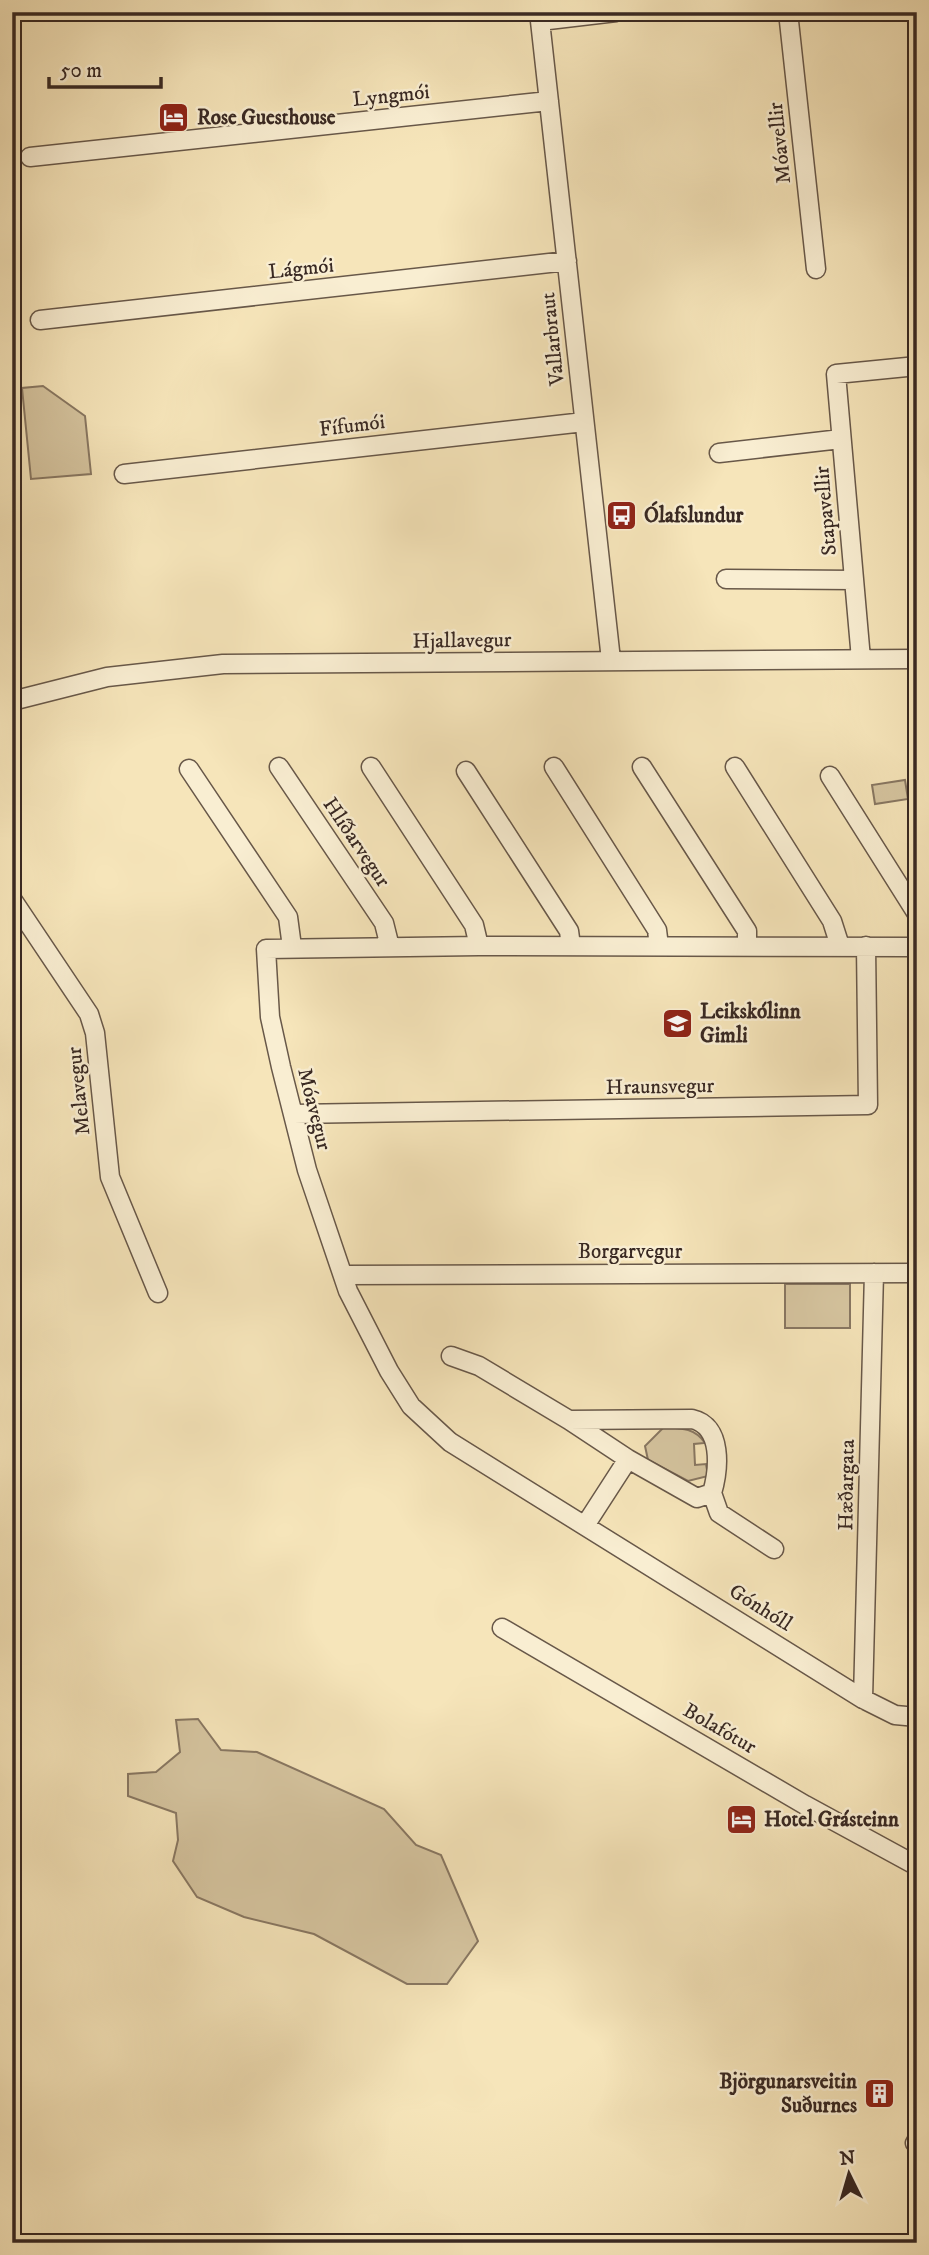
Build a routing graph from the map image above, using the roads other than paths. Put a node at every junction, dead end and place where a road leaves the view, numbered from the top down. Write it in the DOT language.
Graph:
graph roads {
  1 [pos="616,12"];
  2 [pos="788,12"];
  3 [pos="539,17"];
  4 [pos="549,101"];
  5 [pos="30,157"];
  6 [pos="566,261"];
  7 [pos="816,270"];
  8 [pos="40,320"];
  9 [pos="917,366"];
  10 [pos="584,422"];
  11 [pos="841,439"];
  12 [pos="719,453"];
  13 [pos="124,474"];
  14 [pos="726,579"];
  15 [pos="854,580"];
  16 [pos="860,659"];
  17 [pos="917,659"];
  18 [pos="611,660"];
  19 [pos="12,701"];
  20 [pos="554,766"];
  21 [pos="279,767"];
  22 [pos="371,767"];
  23 [pos="642,767"];
  24 [pos="736,767"];
  25 [pos="189,769"];
  26 [pos="466,771"];
  27 [pos="830,776"];
  28 [pos="12,899"];
  29 [pos="917,914"];
  30 [pos="479,946"];
  31 [pos="571,946"];
  32 [pos="659,946"];
  33 [pos="747,946"];
  34 [pos="840,946"];
  35 [pos="866,946"];
  36 [pos="292,947"];
  37 [pos="390,947"];
  38 [pos="917,947"];
  39 [pos="294,1114"];
  40 [pos="874,1273"];
  41 [pos="917,1273"];
  42 [pos="344,1275"];
  43 [pos="158,1293"];
  44 [pos="451,1356"];
  45 [pos="569,1420"];
  46 [pos="628,1460"];
  47 [pos="712,1493"];
  48 [pos="586,1524"];
  49 [pos="774,1549"];
  50 [pos="502,1628"];
  51 [pos="863,1699"];
  52 [pos="917,1717"];
  53 [pos="917,1866"];
  1 -- 3 [label="street"];
  2 -- 7 [label="street, Móavellir"];
  3 -- 4 [label="street, Vallarbraut"];
  4 -- 5 [label="street, Lyngmói"];
  4 -- 6 [label="street, Vallarbraut"];
  6 -- 8 [label="street, Lágmói"];
  6 -- 10 [label="street, Vallarbraut"];
  9 -- 11 [label="street, Stapavellir"];
  10 -- 13 [label="street, Fífumói"];
  10 -- 18 [label="street, Vallarbraut"];
  11 -- 12 [label="street, Stapavellir"];
  11 -- 15 [label="street, Stapavellir"];
  14 -- 15 [label="street, Stapavellir"];
  15 -- 16 [label="street, Stapavellir"];
  16 -- 17 [label="street, Hjallavegur"];
  16 -- 18 [label="street, Hjallavegur"];
  18 -- 19 [label="street, Hjallavegur"];
  20 -- 32 [label="street"];
  21 -- 37 [label="street, Hlíðarvegur"];
  22 -- 30 [label="street"];
  23 -- 33 [label="street"];
  24 -- 34 [label="street"];
  25 -- 36 [label="street"];
  26 -- 31 [label="street"];
  27 -- 29 [label="street"];
  28 -- 43 [label="street, Melavegur"];
  30 -- 31 [label="street"];
  30 -- 37 [label="street"];
  31 -- 32 [label="street"];
  32 -- 33 [label="street"];
  33 -- 34 [label="street"];
  34 -- 35 [label="street"];
  35 -- 38 [label="street"];
  35 -- 39 [label="street, Hraunsvegur"];
  36 -- 37 [label="street"];
  36 -- 39 [label="street, Móavegur"];
  39 -- 42 [label="street, Móavegur"];
  40 -- 41 [label="street, Borgarvegur"];
  40 -- 42 [label="street, Borgarvegur"];
  40 -- 51 [label="street, Hæðargata"];
  42 -- 48 [label="street, Gónhóll"];
  44 -- 45 [label="street"];
  45 -- 46 [label="street"];
  45 -- 47 [label="street"];
  46 -- 47 [label="street"];
  46 -- 48 [label="street"];
  47 -- 49 [label="street"];
  48 -- 51 [label="street, Gónhóll"];
  50 -- 53 [label="street, Bolafótur"];
  51 -- 52 [label="street, Gónhóll"];
}
